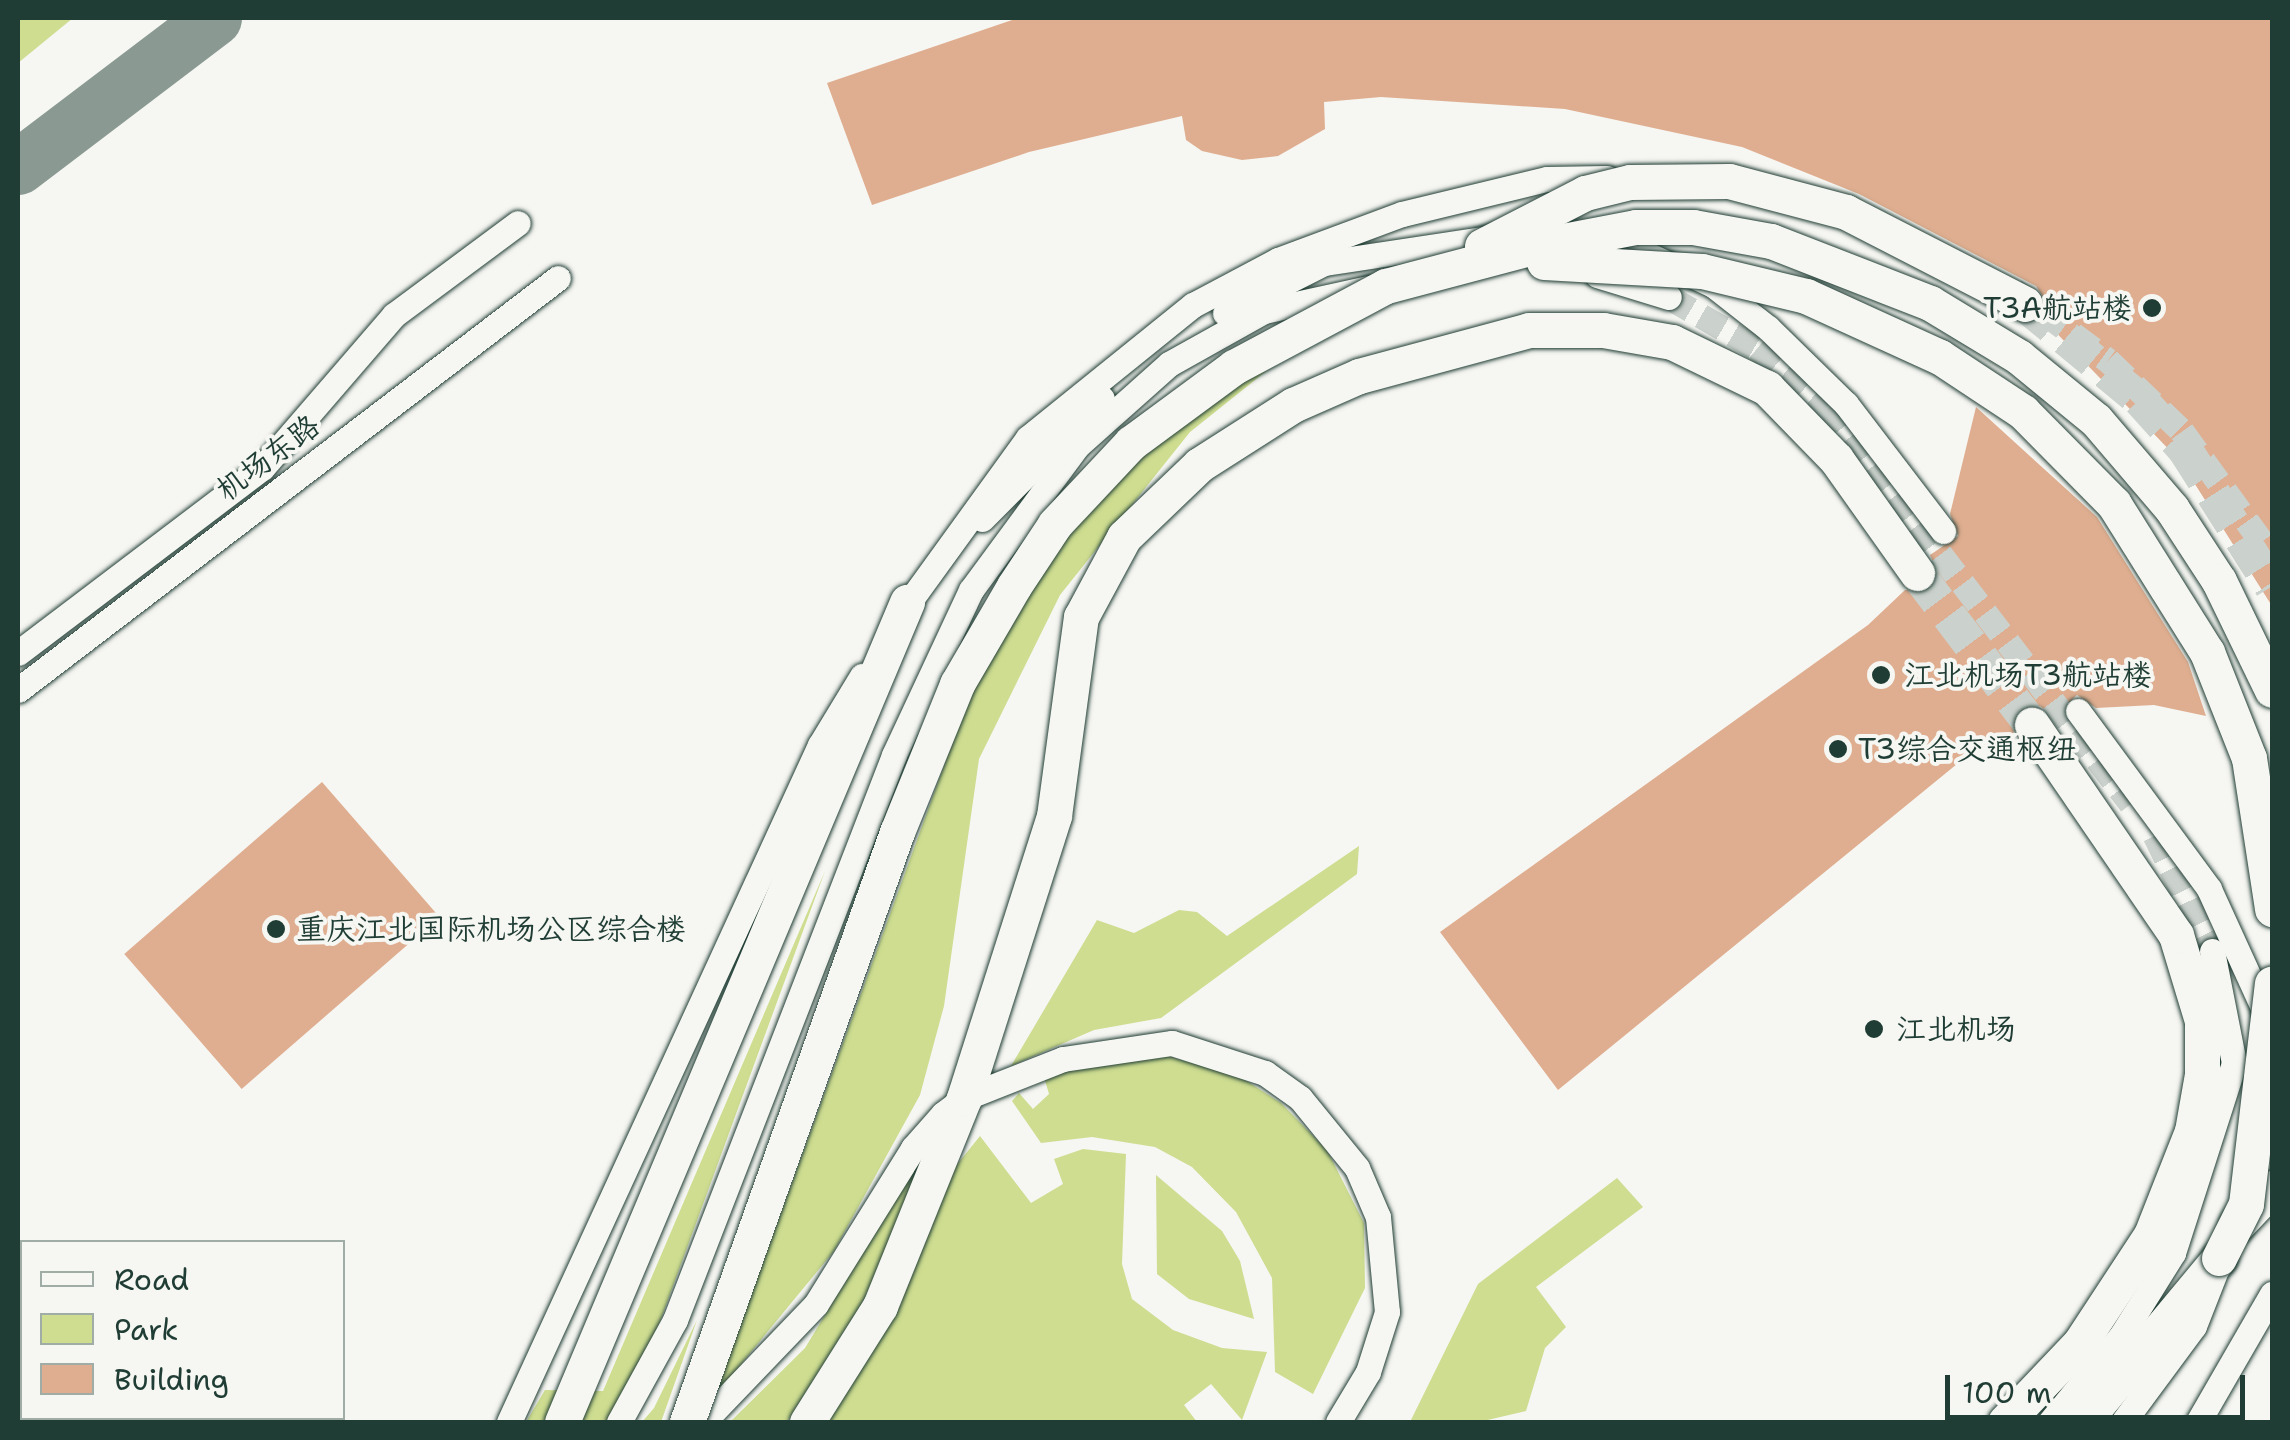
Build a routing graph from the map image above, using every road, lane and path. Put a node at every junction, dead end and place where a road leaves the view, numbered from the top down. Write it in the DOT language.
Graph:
graph roads {
  1 [pos="518,223"];
  2 [pos="1324,263"];
  3 [pos="1446,268"];
  4 [pos="558,278"];
  5 [pos="1996,280"];
  6 [pos="1386,286"];
  7 [pos="1669,297"];
  8 [pos="2026,304"];
  9 [pos="1943,531"];
  10 [pos="928,573"];
  11 [pos="1917,573"];
  12 [pos="907,602"];
  13 [pos="18,653"];
  14 [pos="18,690"];
  15 [pos="2272,690"];
  16 [pos="2078,711"];
  17 [pos="2032,725"];
  18 [pos="2272,909"];
  19 [pos="2212,951"];
  20 [pos="2272,984"];
  21 [pos="2272,1041"];
  22 [pos="964,1098"];
  23 [pos="2272,1144"];
  24 [pos="2252,1205"];
  25 [pos="2219,1258"];
  26 [pos="2272,1294"];
  27 [pos="2121,1336"];
  28 [pos="509,1422"];
  29 [pos="562,1422"];
  30 [pos="619,1422"];
  31 [pos="687,1422"];
  32 [pos="703,1422"];
  33 [pos="808,1422"];
  34 [pos="1338,1422"];
  35 [pos="2005,1422"];
  36 [pos="2030,1422"];
  37 [pos="2050,1422"];
  38 [pos="2084,1422"];
  39 [pos="2124,1422"];
  40 [pos="2198,1422"];
  1 -- 13 [label="main road, 机场东路"];
  2 -- 7 [label="main road"];
  2 -- 9 [label="main road"];
  2 -- 10 [label="main road"];
  3 -- 6 [label="highway, bridge"];
  3 -- 8 [label="highway, bridge"];
  3 -- 15 [label="highway, bridge"];
  3 -- 18 [label="highway, bridge"];
  4 -- 14 [label="main road, 机场东路"];
  5 -- 10 [label="main road"];
  6 -- 30 [label="main road"];
  6 -- 31 [label="highway, bridge"];
  10 -- 12 [label="main road"];
  11 -- 22 [label="highway"];
  12 -- 28 [label="main road"];
  12 -- 29 [label="highway"];
  16 -- 21 [label="main road"];
  17 -- 35 [label="highway"];
  19 -- 27 [label="main road"];
  20 -- 24 [label="highway, bridge"];
  22 -- 32 [label="main road"];
  22 -- 33 [label="highway"];
  22 -- 34 [label="main road"];
  23 -- 24 [label="highway, bridge"];
  24 -- 25 [label="highway, bridge"];
  25 -- 38 [label="highway"];
  25 -- 39 [label="main road"];
  26 -- 40 [label="main road"];
  27 -- 36 [label="main road"];
  27 -- 37 [label="main road"];
}
